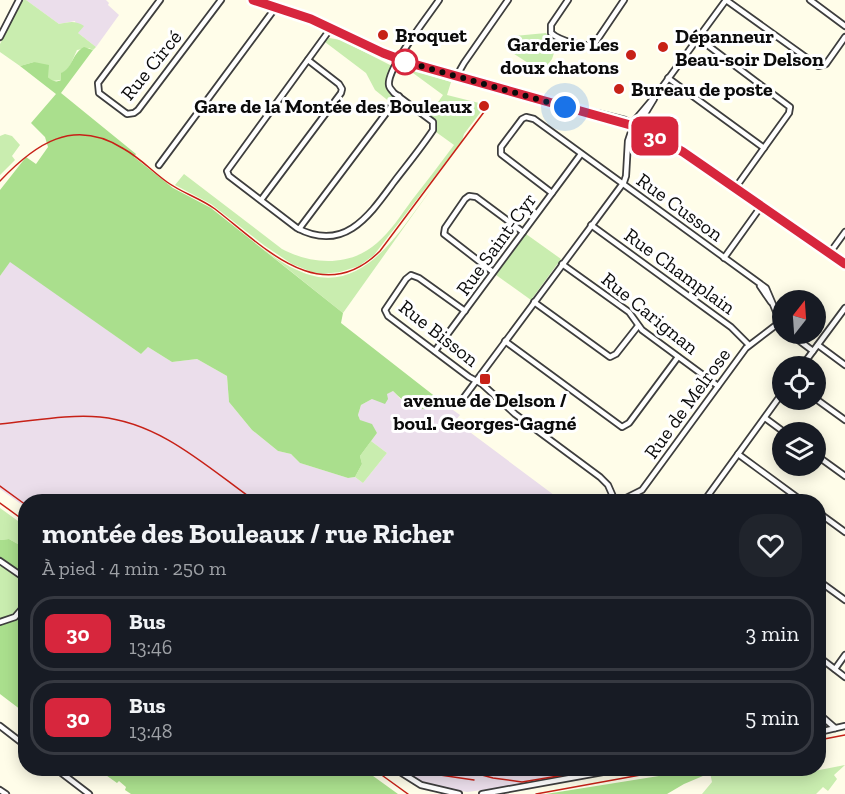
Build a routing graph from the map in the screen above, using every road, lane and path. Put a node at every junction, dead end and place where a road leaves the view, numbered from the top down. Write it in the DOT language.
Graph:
graph roads {
  1 [pos="18,0"];
  2 [pos="160,0"];
  3 [pos="221,0"];
  4 [pos="253,0"];
  5 [pos="439,0"];
  6 [pos="508,0"];
  7 [pos="568,0"];
  8 [pos="624,0"];
  9 [pos="726,0"];
  10 [pos="810,0"];
  11 [pos="276,7"];
  12 [pos="845,26"];
  13 [pos="331,28"];
  14 [pos="0,36"];
  15 [pos="698,38"];
  16 [pos="845,38"];
  17 [pos="399,59"];
  18 [pos="308,60"];
  19 [pos="456,77"];
  20 [pos="668,78"];
  21 [pos="399,96"];
  22 [pos="634,126"];
  23 [pos="764,148"];
  24 [pos="581,154"];
  25 [pos="159,165"];
  26 [pos="620,185"];
  27 [pos="736,187"];
  28 [pos="552,192"];
  29 [pos="261,200"];
  30 [pos="762,206"];
  31 [pos="591,225"];
  32 [pos="299,229"];
  33 [pos="523,232"];
  34 [pos="845,232"];
  35 [pos="830,254"];
  36 [pos="724,258"];
  37 [pos="562,264"];
  38 [pos="845,264"];
  39 [pos="493,272"];
  40 [pos="534,302"];
  41 [pos="772,304"];
  42 [pos="465,311"];
  43 [pos="844,312"];
  44 [pos="638,326"];
  45 [pos="772,328"];
  46 [pos="505,341"];
  47 [pos="804,344"];
  48 [pos="749,345"];
  49 [pos="818,345"];
  50 [pos="435,351"];
  51 [pos="813,351"];
  52 [pos="809,356"];
  53 [pos="678,357"];
  54 [pos="845,365"];
  55 [pos="476,381"];
  56 [pos="718,386"];
  57 [pos="459,404"];
  58 [pos="826,406"];
  59 [pos="772,408"];
  60 [pos="765,418"];
  61 [pos="845,420"];
  62 [pos="772,423"];
  63 [pos="738,454"];
  64 [pos="826,462"];
  65 [pos="845,476"];
  66 [pos="612,494"];
  67 [pos="634,494"];
  68 [pos="710,494"];
  69 [pos="792,494"];
  70 [pos="826,518"];
  71 [pos="845,532"];
  72 [pos="0,561"];
  73 [pos="18,573"];
  74 [pos="826,586"];
  75 [pos="845,600"];
  76 [pos="18,613"];
  77 [pos="0,622"];
  78 [pos="845,655"];
  79 [pos="826,662"];
  80 [pos="835,669"];
  81 [pos="845,676"];
  82 [pos="826,720"];
  83 [pos="0,726"];
  84 [pos="845,726"];
  85 [pos="835,728"];
  86 [pos="826,730"];
  87 [pos="18,740"];
  88 [pos="65,776"];
  89 [pos="407,776"];
  90 [pos="581,776"];
  91 [pos="0,790"];
  92 [pos="6,794"];
  93 [pos="89,794"];
  94 [pos="459,794"];
  95 [pos="482,794"];
  1 -- 14 [label="street"];
  2 -- 3 [label="street, Rue Circé"];
  4 -- 11 [label="street"];
  5 -- 17 [label="street"];
  6 -- 19 [label="street"];
  7 -- 8 [label="street"];
  9 -- 15 [label="street"];
  9 -- 16 [label="street"];
  10 -- 12 [label="street"];
  11 -- 13 [label="street"];
  11 -- 25 [label="street"];
  13 -- 17 [label="street"];
  13 -- 18 [label="street"];
  15 -- 20 [label="street"];
  15 -- 23 [label="street"];
  17 -- 19 [label="street"];
  17 -- 21 [label="street"];
  18 -- 29 [label="street"];
  18 -- 29 [label="street"];
  19 -- 22 [label="street"];
  20 -- 22 [label="street"];
  20 -- 23 [label="street"];
  21 -- 32 [label="street"];
  21 -- 32 [label="street"];
  22 -- 26 [label="street"];
  22 -- 27 [label="street"];
  23 -- 27 [label="street"];
  24 -- 26 [label="street, Rue Cusson"];
  24 -- 28 [label="street, Rue Saint-Cyr"];
  24 -- 28 [label="street, Rue Cusson"];
  26 -- 31 [label="street"];
  26 -- 36 [label="street, Rue Cusson"];
  27 -- 30 [label="street"];
  28 -- 33 [label="street, Rue Saint-Cyr"];
  29 -- 32 [label="street"];
  30 -- 35 [label="street"];
  30 -- 36 [label="street"];
  31 -- 37 [label="street"];
  31 -- 48 [label="street, Rue Champlain"];
  33 -- 39 [label="street, Rue Saint-Cyr"];
  33 -- 39 [label="street"];
  34 -- 35 [label="street"];
  35 -- 38 [label="street"];
  36 -- 41 [label="street, Rue Cusson"];
  37 -- 40 [label="street"];
  37 -- 44 [label="street, Rue Carignan"];
  39 -- 42 [label="street, Rue Saint-Cyr"];
  40 -- 44 [label="street"];
  40 -- 46 [label="street"];
  42 -- 50 [label="street, Rue Saint-Cyr"];
  42 -- 50 [label="street, Rue Bisson"];
  43 -- 49 [label="street"];
  44 -- 53 [label="street, Rue Carignan"];
  45 -- 48 [label="street, Rue de Melrose"];
  46 -- 53 [label="street"];
  46 -- 55 [label="street"];
  47 -- 51 [label="street"];
  48 -- 56 [label="street, Rue de Melrose"];
  49 -- 51 [label="street"];
  49 -- 54 [label="street"];
  50 -- 55 [label="street, Rue Bisson"];
  51 -- 52 [label="street"];
  53 -- 56 [label="street, Rue Carignan"];
  55 -- 57 [label="street"];
  55 -- 66 [label="street, Rue Bisson"];
  56 -- 67 [label="street, Rue de Melrose"];
  58 -- 61 [label="street"];
  59 -- 60 [label="street"];
  60 -- 62 [label="street"];
  60 -- 63 [label="street"];
  63 -- 68 [label="street"];
  63 -- 69 [label="street"];
  64 -- 65 [label="street"];
  70 -- 71 [label="street"];
  72 -- 73 [label="street"];
  74 -- 75 [label="street"];
  76 -- 77 [label="street"];
  78 -- 80 [label="street"];
  79 -- 80 [label="street"];
  80 -- 81 [label="street"];
  82 -- 85 [label="street"];
  83 -- 87 [label="street"];
  84 -- 85 [label="street"];
  85 -- 86 [label="street"];
  88 -- 93 [label="street"];
  89 -- 94 [label="street"];
  90 -- 95 [label="street"];
  91 -- 92 [label="street"];
}
